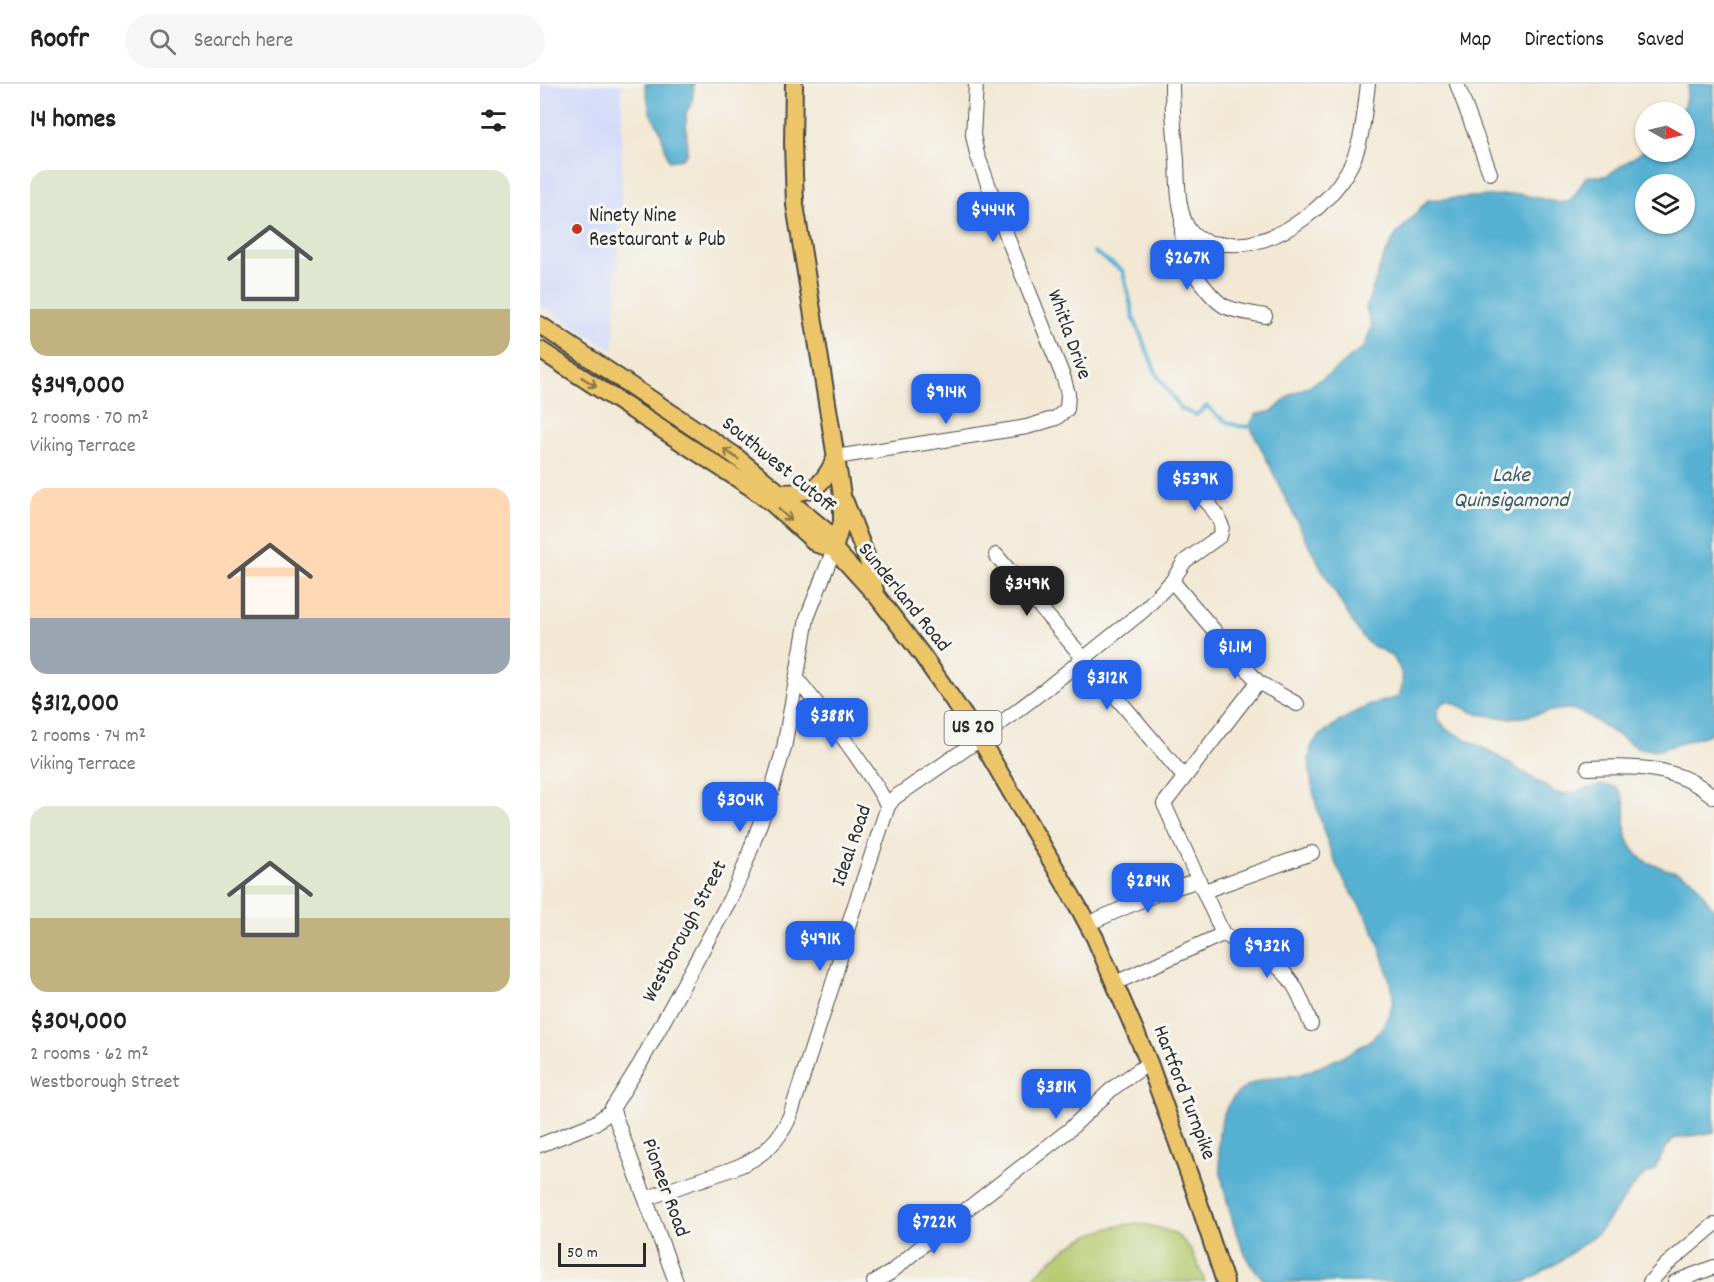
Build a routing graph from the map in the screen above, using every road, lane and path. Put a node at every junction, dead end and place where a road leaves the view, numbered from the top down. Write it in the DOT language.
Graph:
graph roads {
  1 [pos="794,84"];
  2 [pos="976,84"];
  3 [pos="1172,84"];
  4 [pos="1368,84"];
  5 [pos="1457,84"];
  6 [pos="1490,173"];
  7 [pos="1182,209"];
  8 [pos="1265,316"];
  9 [pos="540,323"];
  10 [pos="540,350"];
  11 [pos="836,457"];
  12 [pos="1188,484"];
  13 [pos="780,493"];
  14 [pos="842,495"];
  15 [pos="834,549"];
  16 [pos="996,555"];
  17 [pos="1172,581"];
  18 [pos="876,595"];
  19 [pos="1083,659"];
  20 [pos="797,679"];
  21 [pos="1258,682"];
  22 [pos="1297,704"];
  23 [pos="980,739"];
  24 [pos="1588,768"];
  25 [pos="1184,777"];
  26 [pos="1714,797"];
  27 [pos="888,806"];
  28 [pos="1312,853"];
  29 [pos="1202,885"];
  30 [pos="1087,924"];
  31 [pos="1223,934"];
  32 [pos="1115,983"];
  33 [pos="1311,1024"];
  34 [pos="1149,1063"];
  35 [pos="612,1108"];
  36 [pos="540,1145"];
  37 [pos="646,1199"];
  38 [pos="1714,1225"];
  39 [pos="1714,1267"];
  40 [pos="1221,1271"];
  41 [pos="676,1282"];
  42 [pos="874,1282"];
  43 [pos="1650,1282"];
  44 [pos="1675,1282"];
  1 -- 11 [label="main road, Sunderland Road"];
  2 -- 11 [label="street, Whitla Drive"];
  3 -- 7 [label="street"];
  4 -- 7 [label="street"];
  5 -- 6 [label="street"];
  7 -- 8 [label="street"];
  13 -- 9 [label="main road, Southwest Cutoff / US 20, one-way"];
  10 -- 15 [label="main road, Southwest Cutoff / US 20, one-way"];
  11 -- 13 [label="main road"];
  11 -- 14 [label="main road, Sunderland Road"];
  12 -- 17 [label="street, Ideal Road"];
  13 -- 15 [label="main road, Southwest Cutoff / US 20"];
  14 -- 15 [label="main road, Sunderland Road"];
  14 -- 18 [label="main road"];
  15 -- 18 [label="main road, Sunderland Road / US 20"];
  15 -- 20 [label="street, Westborough Street"];
  16 -- 19 [label="street"];
  17 -- 19 [label="street, Ideal Road"];
  17 -- 21 [label="street"];
  18 -- 23 [label="main road, Sunderland Road / US 20"];
  19 -- 23 [label="street, Ideal Road"];
  19 -- 25 [label="street"];
  20 -- 27 [label="street"];
  20 -- 35 [label="street, Westborough Street"];
  21 -- 22 [label="street"];
  21 -- 25 [label="street"];
  23 -- 27 [label="street, Ideal Road"];
  23 -- 30 [label="main road, Sunderland Road / US 20"];
  24 -- 26 [label="street"];
  25 -- 29 [label="street"];
  27 -- 37 [label="street, Ideal Road"];
  28 -- 29 [label="street"];
  29 -- 30 [label="street"];
  29 -- 31 [label="street"];
  30 -- 32 [label="main road, Hartford Turnpike / US 20"];
  31 -- 32 [label="street"];
  31 -- 33 [label="street"];
  32 -- 34 [label="main road, Hartford Turnpike / US 20"];
  34 -- 40 [label="main road, Hartford Turnpike / US 20"];
  34 -- 42 [label="street"];
  35 -- 36 [label="street, Westborough Street"];
  35 -- 37 [label="street, Pioneer Road"];
  37 -- 41 [label="street, Pioneer Road"];
  38 -- 43 [label="street"];
  39 -- 44 [label="street"];
}
